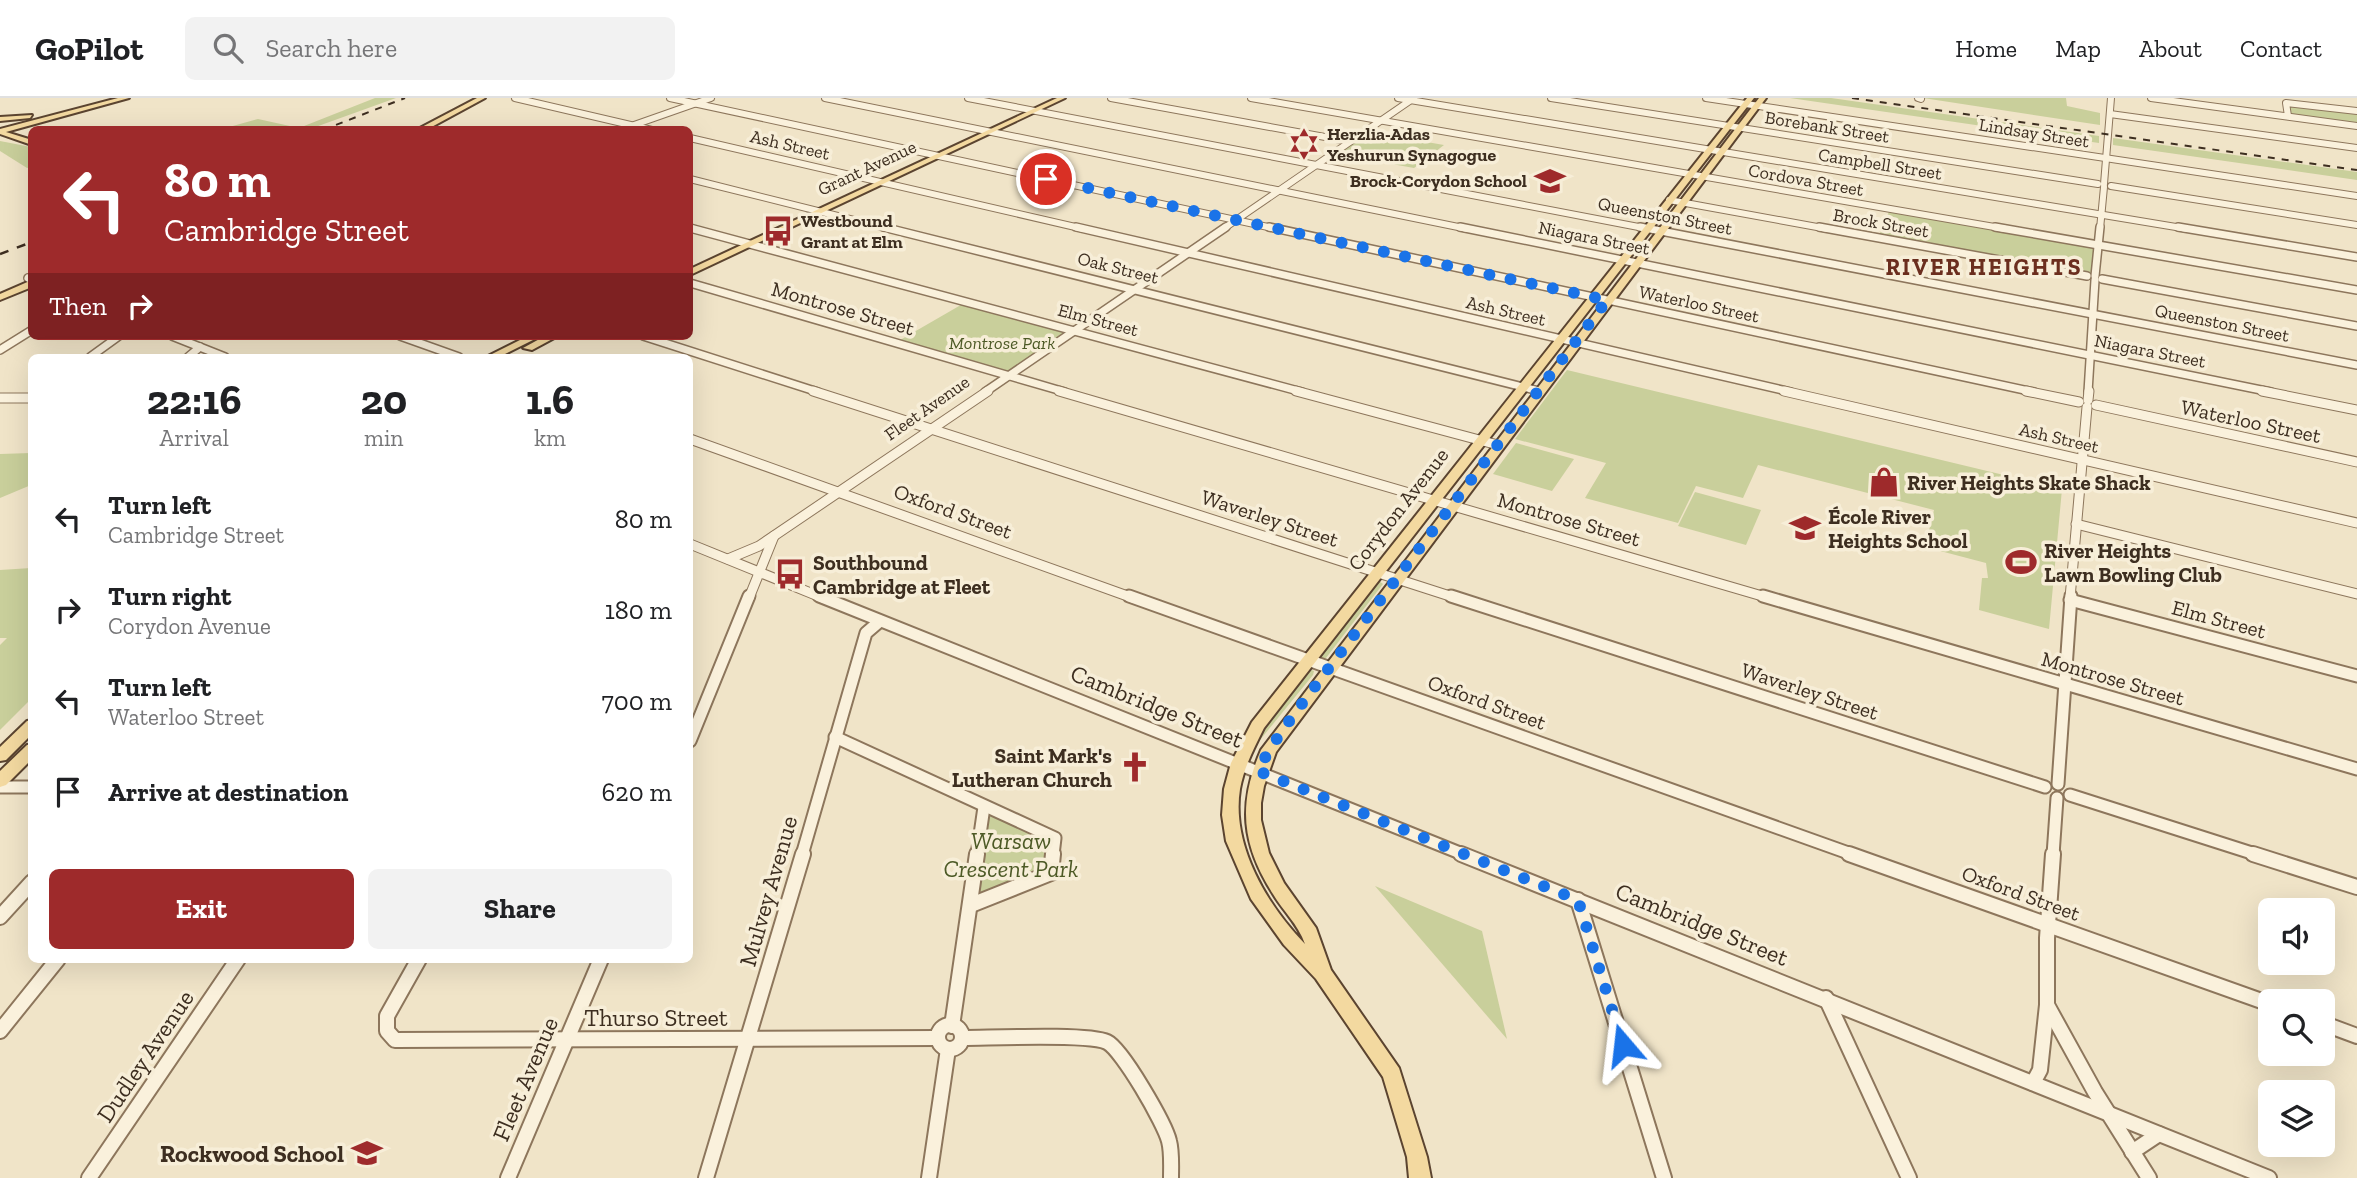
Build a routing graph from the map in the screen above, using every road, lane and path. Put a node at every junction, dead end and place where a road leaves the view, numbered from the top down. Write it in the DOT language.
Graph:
graph roads {
  1 [pos="108,98"];
  2 [pos="126,98"];
  3 [pos="482,98"];
  4 [pos="493,98"];
  5 [pos="515,98"];
  6 [pos="670,98"];
  7 [pos="711,98"];
  8 [pos="825,98"];
  9 [pos="968,98"];
  10 [pos="1050,98"];
  11 [pos="1062,98"];
  12 [pos="1111,98"];
  13 [pos="1251,98"];
  14 [pos="1398,98"];
  15 [pos="1551,98"];
  16 [pos="1706,98"];
  17 [pos="1763,98"];
  18 [pos="2111,98"];
  19 [pos="2151,98"];
  20 [pos="1411,99"];
  21 [pos="1748,101"];
  22 [pos="2197,101"];
  23 [pos="696,103"];
  24 [pos="80,105"];
  25 [pos="1757,106"];
  26 [pos="1030,110"];
  27 [pos="59,111"];
  28 [pos="2357,111"];
  29 [pos="2110,114"];
  30 [pos="2288,116"];
  31 [pos="0,120"];
  32 [pos="1379,120"];
  33 [pos="16,125"];
  34 [pos="40,125"];
  35 [pos="634,125"];
  36 [pos="2357,125"];
  37 [pos="427,126"];
  38 [pos="438,126"];
  39 [pos="638,126"];
  40 [pos="1729,126"];
  41 [pos="1740,128"];
  42 [pos="28,130"];
  43 [pos="0,131"];
  44 [pos="986,131"];
  45 [pos="693,139"];
  46 [pos="1347,141"];
  47 [pos="28,142"];
  48 [pos="2357,148"];
  49 [pos="1710,150"];
  50 [pos="1722,152"];
  51 [pos="934,155"];
  52 [pos="2106,159"];
  53 [pos="1314,164"];
  54 [pos="1690,174"];
  55 [pos="1702,177"];
  56 [pos="693,180"];
  57 [pos="877,181"];
  58 [pos="2104,185"];
  59 [pos="1278,190"];
  60 [pos="2357,196"];
  61 [pos="1669,200"];
  62 [pos="1682,202"];
  63 [pos="809,209"];
  64 [pos="819,212"];
  65 [pos="2102,215"];
  66 [pos="1235,220"];
  67 [pos="2357,225"];
  68 [pos="693,229"];
  69 [pos="1647,229"];
  70 [pos="1660,231"];
  71 [pos="744,243"];
  72 [pos="2099,245"];
  73 [pos="1186,253"];
  74 [pos="2357,257"];
  75 [pos="1622,260"];
  76 [pos="1636,263"];
  77 [pos="693,264"];
  78 [pos="693,270"];
  79 [pos="2095,278"];
  80 [pos="28,280"];
  81 [pos="28,281"];
  82 [pos="693,284"];
  83 [pos="1133,290"];
  84 [pos="2357,290"];
  85 [pos="0,291"];
  86 [pos="0,297"];
  87 [pos="1592,297"];
  88 [pos="1607,300"];
  89 [pos="2094,314"];
  90 [pos="2357,326"];
  91 [pos="1073,331"];
  92 [pos="28,332"];
  93 [pos="1560,339"];
  94 [pos="113,340"];
  95 [pos="182,340"];
  96 [pos="411,340"];
  97 [pos="527,340"];
  98 [pos="544,340"];
  99 [pos="655,340"];
  100 [pos="1576,343"];
  101 [pos="200,347"];
  102 [pos="0,350"];
  103 [pos="94,354"];
  104 [pos="192,354"];
  105 [pos="218,354"];
  106 [pos="451,354"];
  107 [pos="497,354"];
  108 [pos="514,354"];
  109 [pos="2090,355"];
  110 [pos="2357,365"];
  111 [pos="1008,376"];
  112 [pos="1522,387"];
  113 [pos="1538,391"];
  114 [pos="0,398"];
  115 [pos="28,398"];
  116 [pos="2088,404"];
  117 [pos="2357,410"];
  118 [pos="930,429"];
  119 [pos="693,440"];
  120 [pos="1480,440"];
  121 [pos="1498,445"];
  122 [pos="2081,460"];
  123 [pos="2357,462"];
  124 [pos="839,492"];
  125 [pos="1434,500"];
  126 [pos="1452,506"];
  127 [pos="2357,523"];
  128 [pos="2077,524"];
  129 [pos="774,536"];
  130 [pos="693,545"];
  131 [pos="728,559"];
  132 [pos="760,573"];
  133 [pos="1377,573"];
  134 [pos="1396,579"];
  135 [pos="2357,594"];
  136 [pos="2070,600"];
  137 [pos="880,621"];
  138 [pos="1308,661"];
  139 [pos="1329,668"];
  140 [pos="2357,676"];
  141 [pos="2064,683"];
  142 [pos="28,728"];
  143 [pos="693,734"];
  144 [pos="835,737"];
  145 [pos="28,753"];
  146 [pos="0,756"];
  147 [pos="1239,763"];
  148 [pos="2357,769"];
  149 [pos="1258,771"];
  150 [pos="0,781"];
  151 [pos="0,787"];
  152 [pos="28,787"];
  153 [pos="2062,792"];
  154 [pos="984,807"];
  155 [pos="28,886"];
  156 [pos="2357,887"];
  157 [pos="1578,900"];
  158 [pos="971,905"];
  159 [pos="0,918"];
  160 [pos="2048,925"];
  161 [pos="55,963"];
  162 [pos="235,963"];
  163 [pos="417,963"];
  164 [pos="599,963"];
  165 [pos="1323,974"];
  166 [pos="1826,998"];
  167 [pos="2258,1000"];
  168 [pos="2047,1005"];
  169 [pos="952,1026"];
  170 [pos="2335,1028"];
  171 [pos="0,1031"];
  172 [pos="2357,1036"];
  173 [pos="963,1038"];
  174 [pos="746,1039"];
  175 [pos="568,1040"];
  176 [pos="943,1043"];
  177 [pos="2033,1083"];
  178 [pos="2108,1113"];
  179 [pos="2159,1134"];
  180 [pos="2132,1152"];
  181 [pos="89,1178"];
  182 [pos="508,1178"];
  183 [pos="706,1178"];
  184 [pos="929,1178"];
  185 [pos="1171,1178"];
  186 [pos="1420,1178"];
  187 [pos="1664,1178"];
  188 [pos="1909,1178"];
  189 [pos="2149,1178"];
  190 [pos="2269,1178"];
  1 -- 24 [label="main road"];
  2 -- 34 [label="main road"];
  3 -- 37 [label="main road"];
  4 -- 38 [label="main road"];
  5 -- 35 [label="street"];
  6 -- 23 [label="street, Waterloo Street"];
  7 -- 23 [label="street"];
  8 -- 44 [label="street, Niagara Street"];
  9 -- 26 [label="street, Queenston Street"];
  10 -- 26 [label="main road, Grant Avenue"];
  11 -- 26 [label="main road, Grant Avenue"];
  12 -- 46 [label="street"];
  13 -- 32 [label="street, Cordova Street"];
  14 -- 20 [label="street, Campbell Street"];
  15 -- 40 [label="street, Borebank Street"];
  16 -- 21 [label="street, Lindsay Street"];
  17 -- 25 [label="main road, Corydon Avenue"];
  18 -- 29 [label="street"];
  19 -- 22 [label="street"];
  20 -- 32 [label="street, Fleet Avenue"];
  20 -- 49 [label="street, Campbell Street"];
  21 -- 25 [label="street, Lindsay Street"];
  21 -- 40 [label="main road, Corydon Avenue"];
  22 -- 30 [label="street"];
  23 -- 35 [label="street"];
  23 -- 51 [label="street, Waterloo Street"];
  24 -- 27 [label="main road"];
  24 -- 33 [label="main road"];
  25 -- 41 [label="main road, Corydon Avenue"];
  25 -- 52 [label="street, Lindsay Street"];
  26 -- 44 [label="main road, Grant Avenue"];
  26 -- 53 [label="street, Queenston Street"];
  27 -- 31 [label="main road"];
  27 -- 33 [label="main road"];
  28 -- 30 [label="street"];
  29 -- 48 [label="street"];
  29 -- 52 [label="street"];
  30 -- 36 [label="street"];
  31 -- 33 [label="main road"];
  32 -- 46 [label="street, Fleet Avenue"];
  32 -- 54 [label="street, Cordova Street"];
  33 -- 34 [label="main road"];
  33 -- 42 [label="main road"];
  33 -- 43 [label="main road"];
  35 -- 39 [label="street"];
  40 -- 41 [label="street, Borebank Street"];
  40 -- 49 [label="main road, Corydon Avenue"];
  41 -- 50 [label="main road, Corydon Avenue"];
  41 -- 58 [label="street, Borebank Street"];
  43 -- 47 [label="main road"];
  44 -- 51 [label="main road, Grant Avenue"];
  44 -- 59 [label="street, Niagara Street"];
  45 -- 57 [label="street, Ash Street"];
  46 -- 53 [label="street, Fleet Avenue"];
  49 -- 50 [label="street, Campbell Street"];
  49 -- 54 [label="main road, Corydon Avenue"];
  50 -- 55 [label="main road, Corydon Avenue"];
  50 -- 65 [label="street, Campbell Street"];
  51 -- 57 [label="main road, Grant Avenue"];
  51 -- 66 [label="street, Waterloo Street"];
  52 -- 58 [label="street"];
  52 -- 60 [label="street, Lindsay Street"];
  53 -- 59 [label="street, Fleet Avenue"];
  53 -- 69 [label="street, Queenston Street"];
  54 -- 55 [label="street, Cordova Street"];
  54 -- 61 [label="main road, Corydon Avenue"];
  55 -- 62 [label="main road, Corydon Avenue"];
  55 -- 72 [label="street, Cordova Street"];
  56 -- 63 [label="street, Oak Street"];
  57 -- 63 [label="main road, Grant Avenue"];
  57 -- 64 [label="main road, Grant Avenue"];
  57 -- 73 [label="street, Ash Street"];
  58 -- 65 [label="street"];
  58 -- 67 [label="street, Borebank Street"];
  59 -- 66 [label="street, Fleet Avenue"];
  59 -- 75 [label="street, Niagara Street"];
  61 -- 62 [label="street, Brock Street"];
  61 -- 69 [label="main road, Corydon Avenue"];
  62 -- 70 [label="main road, Corydon Avenue"];
  62 -- 79 [label="street, Brock Street"];
  63 -- 64 [label="street, Oak Street"];
  63 -- 71 [label="main road, Grant Avenue"];
  64 -- 71 [label="main road, Grant Avenue"];
  64 -- 83 [label="street, Oak Street"];
  65 -- 72 [label="street"];
  65 -- 74 [label="street, Campbell Street"];
  66 -- 73 [label="street, Fleet Avenue"];
  66 -- 87 [label="street, Waterloo Street"];
  68 -- 71 [label="street, Elm Street"];
  69 -- 70 [label="street, Queenston Street"];
  69 -- 75 [label="main road, Corydon Avenue"];
  70 -- 76 [label="main road, Corydon Avenue"];
  70 -- 89 [label="street, Queenston Street"];
  71 -- 77 [label="main road, Grant Avenue"];
  71 -- 78 [label="main road, Grant Avenue"];
  71 -- 91 [label="street, Elm Street"];
  72 -- 79 [label="street"];
  72 -- 84 [label="street, Cordova Street"];
  73 -- 83 [label="street, Fleet Avenue"];
  73 -- 93 [label="street, Ash Street"];
  75 -- 76 [label="street, Niagara Street"];
  75 -- 87 [label="main road, Corydon Avenue"];
  76 -- 88 [label="main road, Corydon Avenue"];
  76 -- 109 [label="street, Niagara Street"];
  79 -- 89 [label="street"];
  79 -- 90 [label="street, Brock Street"];
  80 -- 85 [label="main road"];
  81 -- 86 [label="main road"];
  82 -- 111 [label="street, Montrose Street"];
  83 -- 91 [label="street, Fleet Avenue"];
  83 -- 112 [label="street, Oak Street"];
  87 -- 88 [label="street, Waterloo Street"];
  87 -- 93 [label="main road, Corydon Avenue"];
  88 -- 100 [label="main road, Corydon Avenue"];
  88 -- 116 [label="street, Waterloo Street"];
  89 -- 109 [label="street"];
  89 -- 110 [label="street, Queenston Street"];
  91 -- 111 [label="street, Fleet Avenue"];
  91 -- 120 [label="street, Elm Street"];
  92 -- 102 [label="street"];
  93 -- 100 [label="street, Ash Street"];
  93 -- 112 [label="main road, Corydon Avenue"];
  94 -- 103 [label="street"];
  95 -- 101 [label="street"];
  96 -- 106 [label="street"];
  97 -- 107 [label="main road"];
  98 -- 108 [label="main road"];
  99 -- 118 [label="street, Waverley Street"];
  100 -- 113 [label="main road, Corydon Avenue"];
  100 -- 122 [label="street, Ash Street"];
  101 -- 104 [label="street"];
  101 -- 105 [label="street"];
  109 -- 116 [label="street"];
  109 -- 117 [label="street, Niagara Street"];
  111 -- 118 [label="street, Fleet Avenue"];
  111 -- 125 [label="street, Montrose Street"];
  112 -- 113 [label="street, Oak Street"];
  112 -- 120 [label="main road, Corydon Avenue"];
  113 -- 121 [label="main road, Corydon Avenue"];
  114 -- 115 [label="street"];
  116 -- 122 [label="street"];
  116 -- 123 [label="street, Waterloo Street"];
  118 -- 124 [label="street, Fleet Avenue"];
  118 -- 133 [label="street, Waverley Street"];
  119 -- 124 [label="street, Oxford Street"];
  120 -- 121 [label="street, Elm Street"];
  120 -- 125 [label="main road, Corydon Avenue"];
  121 -- 126 [label="main road, Corydon Avenue"];
  122 -- 127 [label="street, Ash Street"];
  122 -- 128 [label="street"];
  124 -- 129 [label="street, Fleet Avenue"];
  124 -- 138 [label="street, Oxford Street"];
  125 -- 126 [label="street, Montrose Street"];
  125 -- 133 [label="main road, Corydon Avenue"];
  126 -- 134 [label="main road, Corydon Avenue"];
  126 -- 141 [label="street, Montrose Street"];
  128 -- 135 [label="street"];
  128 -- 136 [label="street"];
  129 -- 131 [label="street, Fleet Avenue"];
  129 -- 132 [label="street"];
  130 -- 131 [label="street, Cambridge Street"];
  131 -- 132 [label="street, Cambridge Street"];
  132 -- 137 [label="street, Cambridge Street"];
  132 -- 143 [label="street"];
  133 -- 134 [label="street, Waverley Street"];
  133 -- 138 [label="main road, Corydon Avenue"];
  134 -- 139 [label="main road, Corydon Avenue"];
  134 -- 153 [label="street, Waverley Street"];
  136 -- 140 [label="street, Elm Street"];
  136 -- 141 [label="street"];
  137 -- 144 [label="street, Mulvey Avenue"];
  137 -- 147 [label="street, Cambridge Street"];
  138 -- 139 [label="street, Oxford Street"];
  138 -- 147 [label="main road, Corydon Avenue"];
  139 -- 149 [label="main road, Corydon Avenue"];
  139 -- 160 [label="street, Oxford Street"];
  141 -- 148 [label="street, Montrose Street"];
  141 -- 153 [label="street"];
  142 -- 146 [label="main road"];
  144 -- 154 [label="street"];
  144 -- 174 [label="street, Mulvey Avenue"];
  145 -- 150 [label="main road"];
  147 -- 149 [label="street, Cambridge Street"];
  147 -- 165 [label="main road, Corydon Avenue"];
  149 -- 157 [label="street, Cambridge Street"];
  149 -- 165 [label="main road, Corydon Avenue"];
  151 -- 152 [label="street"];
  153 -- 156 [label="street"];
  153 -- 160 [label="street"];
  154 -- 158 [label="street"];
  154 -- 158 [label="street"];
  155 -- 159 [label="street"];
  157 -- 166 [label="street, Cambridge Street"];
  157 -- 187 [label="street"];
  158 -- 169 [label="street"];
  160 -- 167 [label="street, Oxford Street"];
  160 -- 168 [label="street"];
  161 -- 171 [label="street"];
  162 -- 181 [label="street, Dudley Avenue"];
  163 -- 175 [label="street, Thurso Street"];
  164 -- 175 [label="street, Fleet Avenue"];
  165 -- 186 [label="main road, Corydon Avenue"];
  166 -- 177 [label="street, Cambridge Street"];
  166 -- 188 [label="street"];
  168 -- 177 [label="street"];
  168 -- 178 [label="street"];
  169 -- 173 [label="street"];
  169 -- 176 [label="street"];
  170 -- 172 [label="street"];
  173 -- 176 [label="street"];
  173 -- 185 [label="street"];
  174 -- 175 [label="street, Thurso Street"];
  174 -- 176 [label="street, Thurso Street"];
  174 -- 183 [label="street, Mulvey Avenue"];
  175 -- 182 [label="street, Fleet Avenue"];
  176 -- 184 [label="street"];
  177 -- 178 [label="street, Cambridge Street"];
  178 -- 179 [label="street, Cambridge Street"];
  178 -- 180 [label="street"];
  179 -- 180 [label="street"];
  179 -- 190 [label="street, Cambridge Street"];
  180 -- 189 [label="street"];
}
